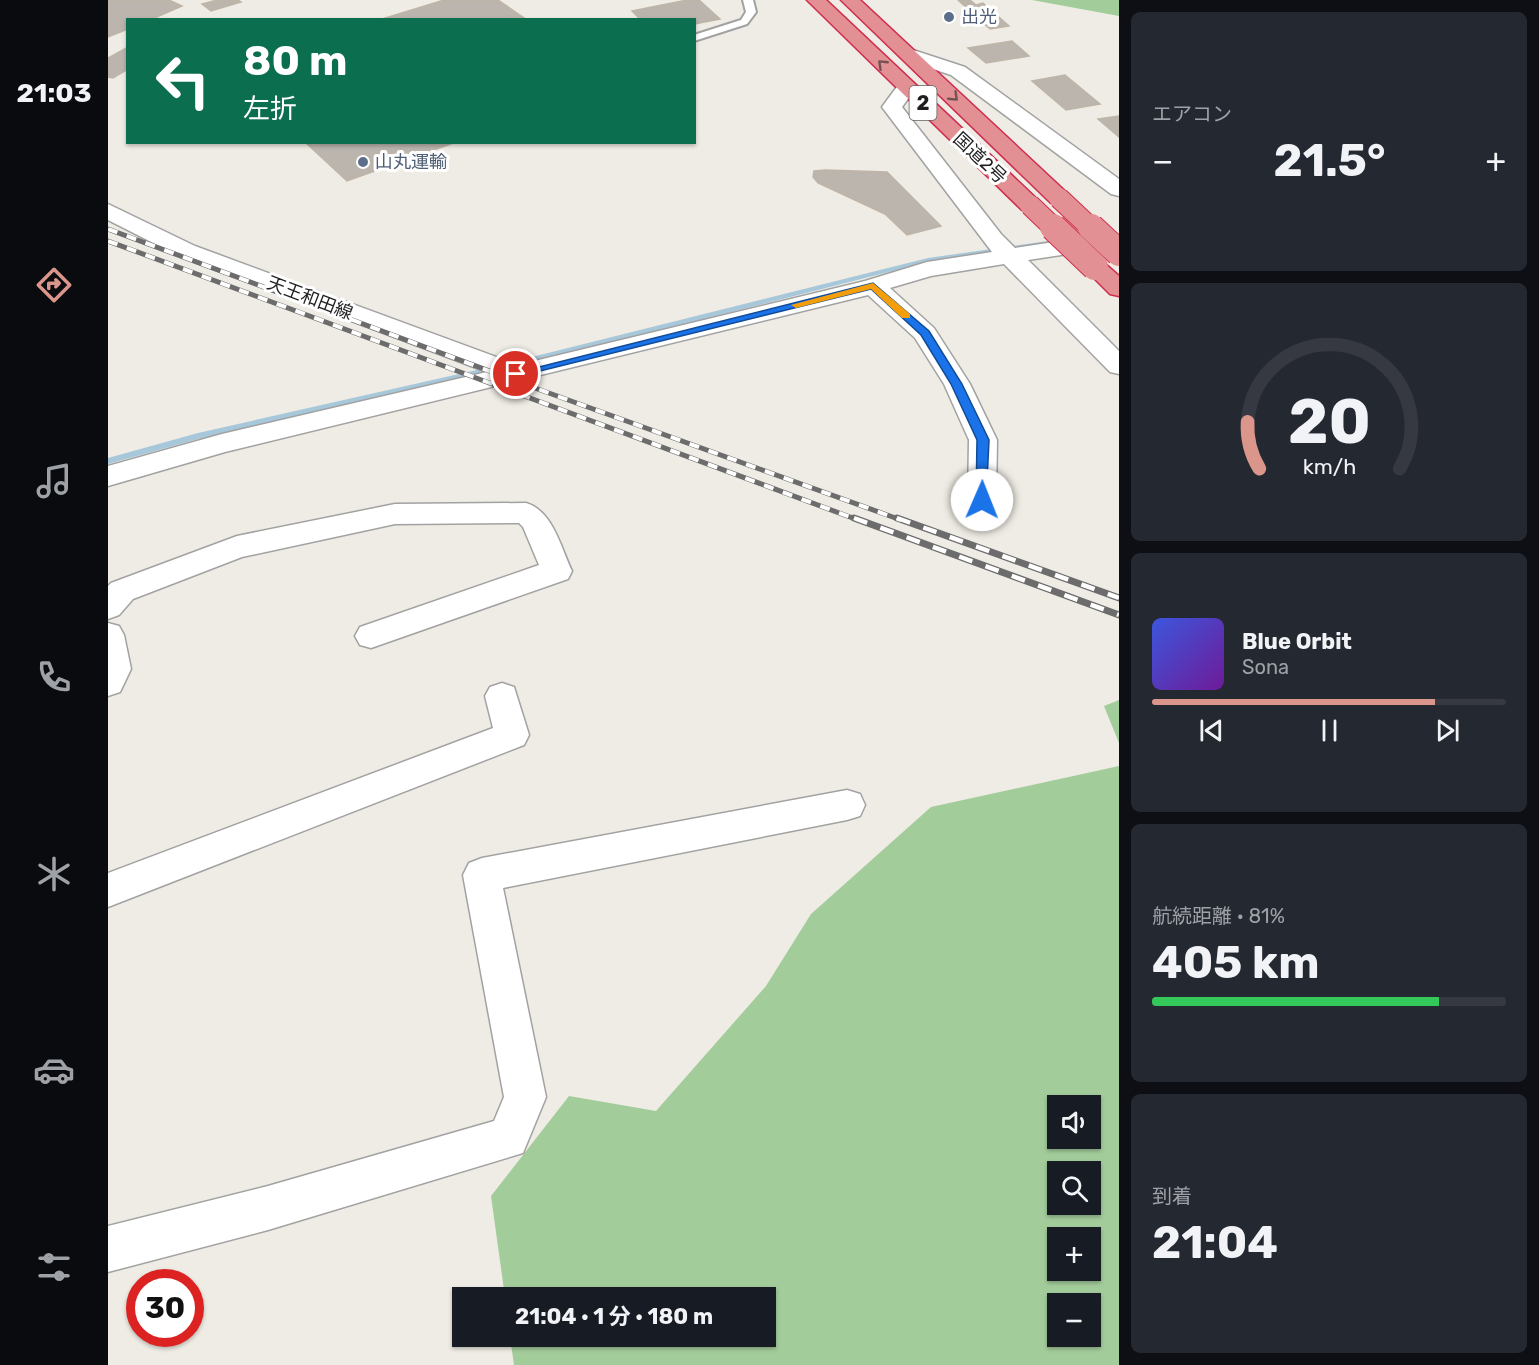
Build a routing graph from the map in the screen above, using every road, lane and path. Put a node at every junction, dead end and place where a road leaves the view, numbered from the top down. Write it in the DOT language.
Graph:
graph roads {
  1 [pos="748,0"];
  2 [pos="816,0"];
  3 [pos="850,0"];
  4 [pos="696,37"];
  5 [pos="910,55"];
  6 [pos="906,88"];
  7 [pos="1115,186"];
  8 [pos="108,210"];
  9 [pos="1119,240"];
  10 [pos="1003,251"];
  11 [pos="1119,253"];
  12 [pos="873,286"];
  13 [pos="1119,289"];
  14 [pos="1119,366"];
  15 [pos="515,374"];
  16 [pos="108,476"];
  17 [pos="982,500"];
  18 [pos="108,607"];
  19 [pos="108,635"];
  20 [pos="371,636"];
  21 [pos="108,683"];
  22 [pos="502,696"];
  23 [pos="847,805"];
  24 [pos="108,890"];
  25 [pos="108,1249"];
  1 -- 4 [label="lane"];
  6 -- 2 [label="highway, 国道2号 / 2, one-way"];
  3 -- 5 [label="highway, 国道2号 / 2"];
  5 -- 7 [label="street"];
  5 -- 11 [label="highway, 国道2号 / 2, one-way, bridge"];
  6 -- 10 [label="street"];
  6 -- 13 [label="highway, 国道2号 / 2, bridge"];
  8 -- 15 [label="street, 天王和田線"];
  9 -- 10 [label="street"];
  10 -- 12 [label="street"];
  10 -- 14 [label="street"];
  12 -- 15 [label="street"];
  12 -- 17 [label="street"];
  15 -- 16 [label="street"];
  18 -- 20 [label="street"];
  19 -- 21 [label="street"];
  22 -- 24 [label="street"];
  23 -- 25 [label="street"];
}
